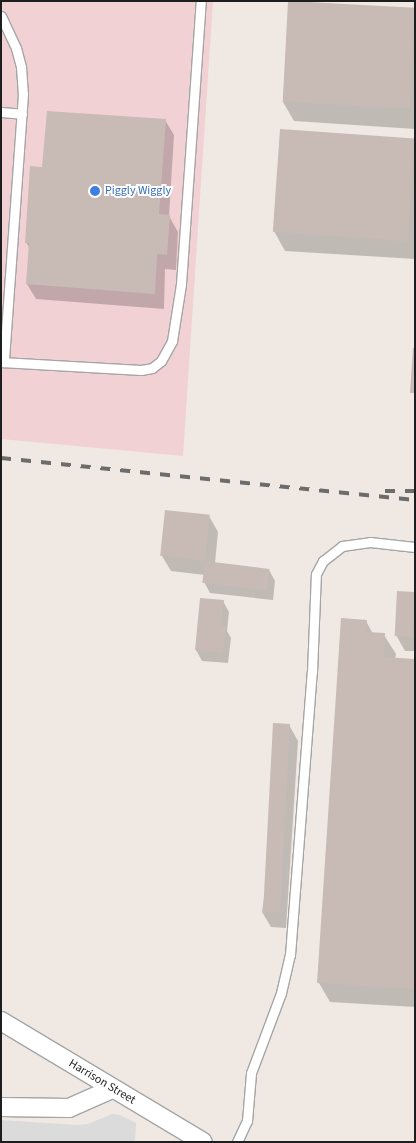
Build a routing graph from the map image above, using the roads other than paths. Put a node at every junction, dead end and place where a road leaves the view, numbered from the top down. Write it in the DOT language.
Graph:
graph roads {
  1 [pos="201,1"];
  2 [pos="1,16"];
  3 [pos="1,112"];
  4 [pos="22,114"];
  5 [pos="2,362"];
  6 [pos="415,547"];
  7 [pos="1,1021"];
  8 [pos="112,1089"];
  9 [pos="1,1107"];
  10 [pos="203,1142"];
  11 [pos="237,1142"];
  1 -- 5 [label="lane"];
  2 -- 4 [label="lane"];
  3 -- 4 [label="lane"];
  4 -- 5 [label="lane"];
  6 -- 11 [label="lane"];
  7 -- 8 [label="street, Harrison Street"];
  8 -- 9 [label="street"];
  8 -- 10 [label="street, Harrison Street"];
}
